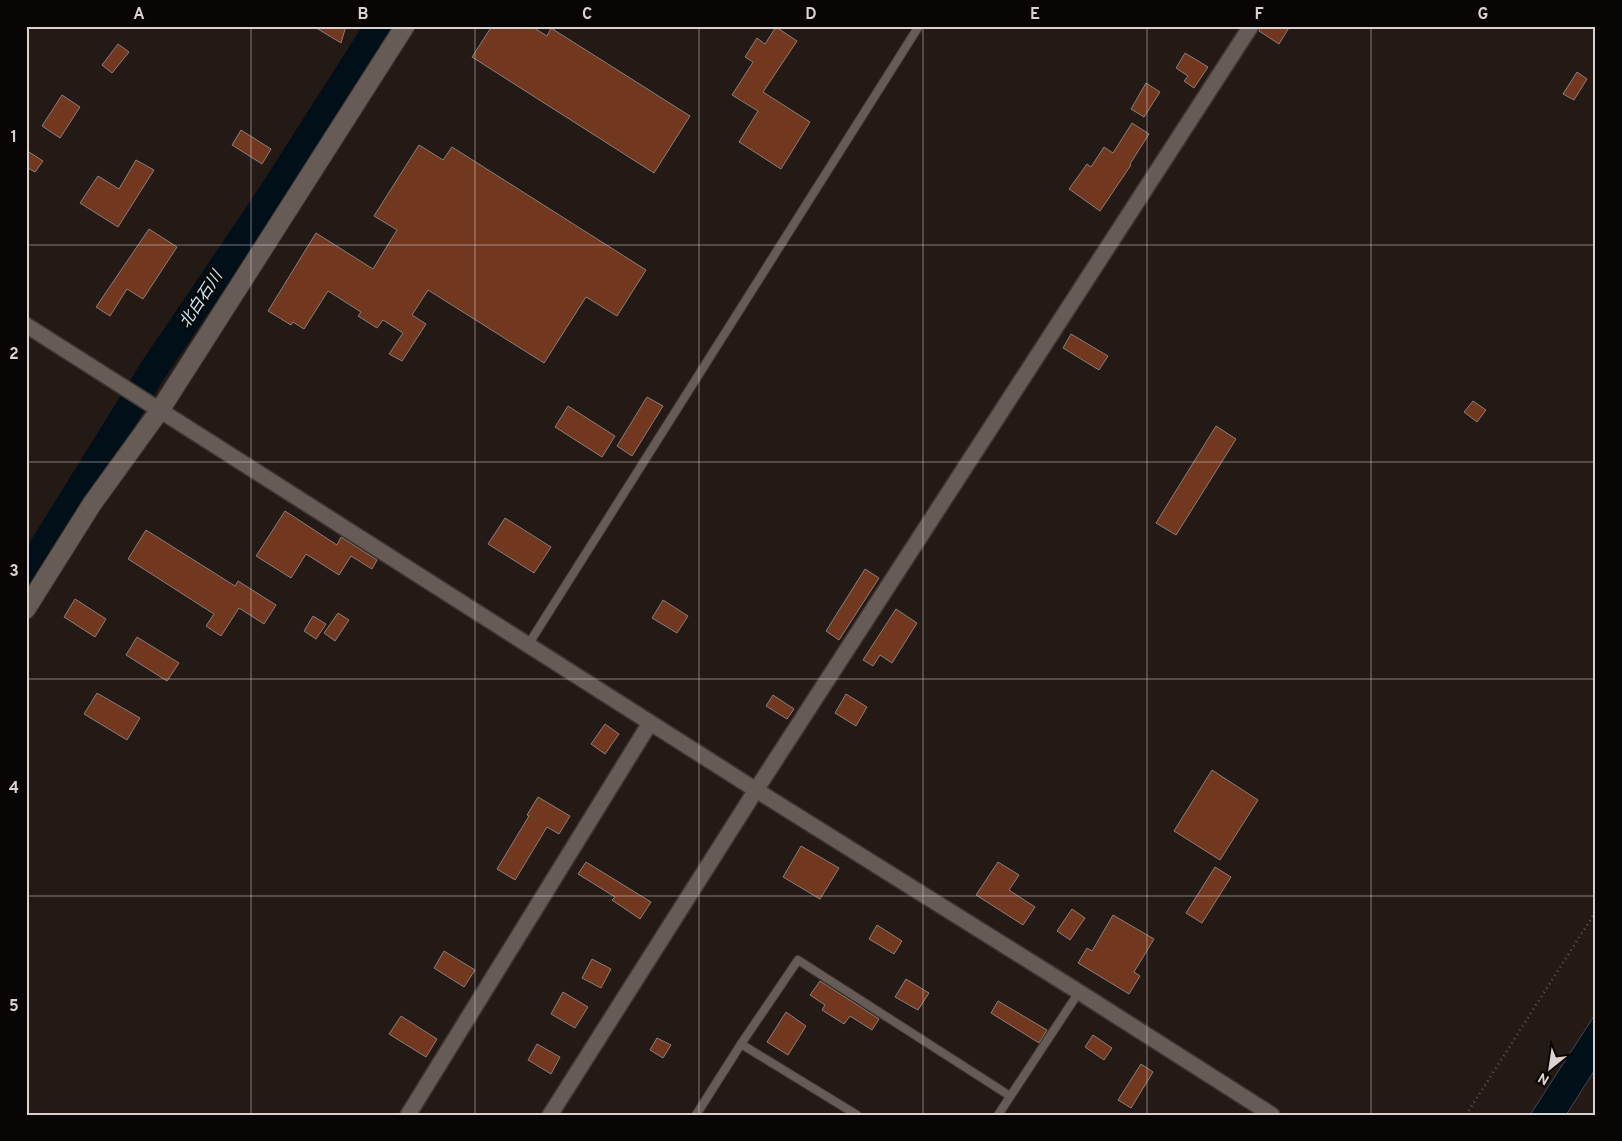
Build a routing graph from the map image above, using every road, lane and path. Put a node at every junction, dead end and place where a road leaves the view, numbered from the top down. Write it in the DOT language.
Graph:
graph roads {
  1 [pos="405,26"];
  2 [pos="919,26"];
  3 [pos="1251,26"];
  4 [pos="26,325"];
  5 [pos="156,408"];
  6 [pos="26,608"];
  7 [pos="528,645"];
  8 [pos="650,722"];
  9 [pos="756,790"];
  10 [pos="1596,911"];
  11 [pos="1079,992"];
  12 [pos="741,1044"];
  13 [pos="1010,1096"];
  14 [pos="408,1115"];
  15 [pos="550,1115"];
  16 [pos="696,1115"];
  17 [pos="857,1115"];
  18 [pos="998,1115"];
  19 [pos="1272,1115"];
  20 [pos="1466,1115"];
  1 -- 5 [label="street"];
  2 -- 7 [label="lane"];
  3 -- 9 [label="street"];
  4 -- 5 [label="street"];
  5 -- 6 [label="street"];
  5 -- 7 [label="street"];
  7 -- 8 [label="street"];
  8 -- 9 [label="street"];
  8 -- 14 [label="street"];
  9 -- 11 [label="street"];
  9 -- 15 [label="street"];
  10 -- 20 [label="path"];
  11 -- 13 [label="lane"];
  11 -- 19 [label="street"];
  12 -- 13 [label="lane"];
  12 -- 16 [label="lane"];
  12 -- 17 [label="lane"];
  13 -- 18 [label="lane"];
}
